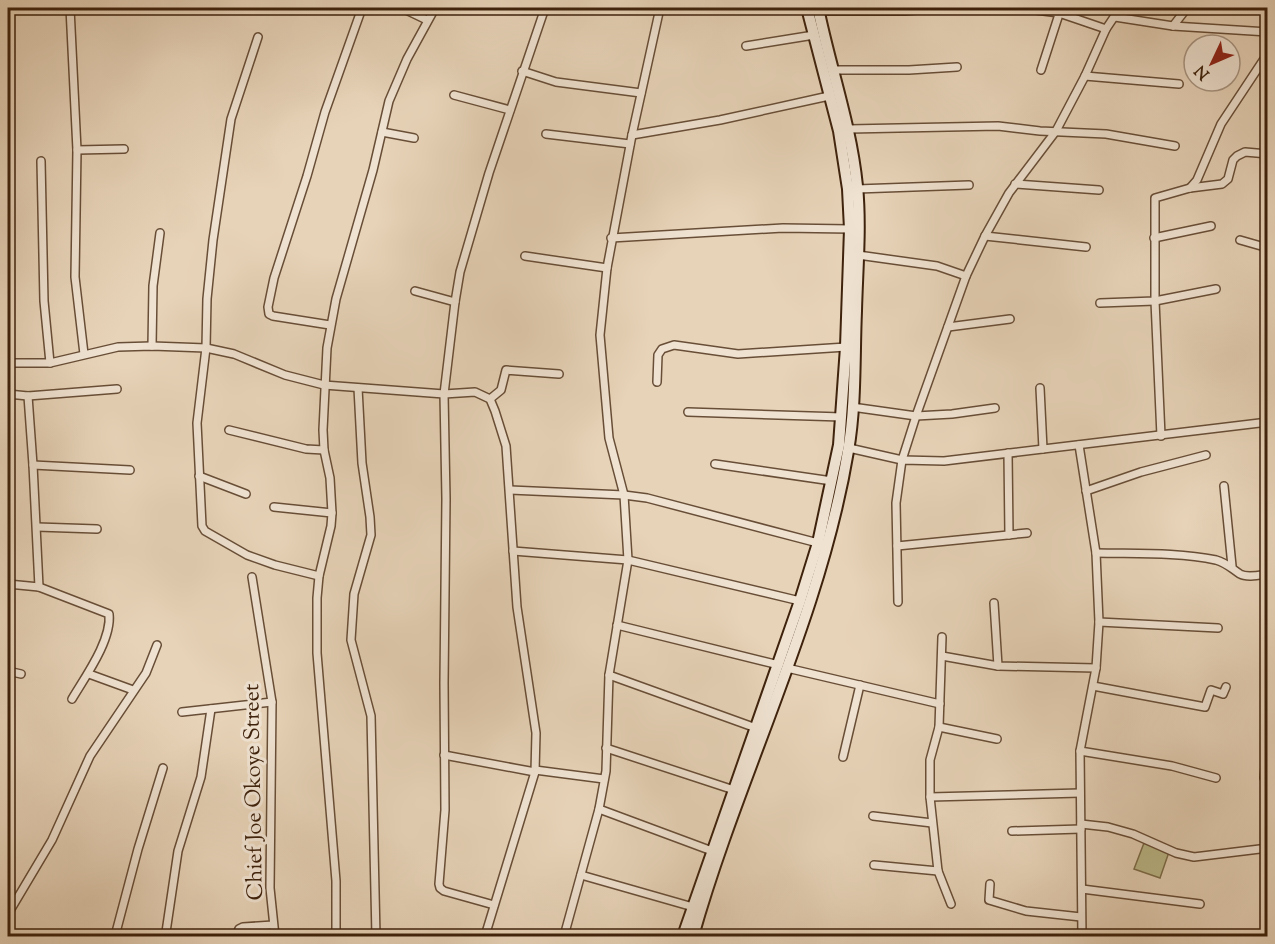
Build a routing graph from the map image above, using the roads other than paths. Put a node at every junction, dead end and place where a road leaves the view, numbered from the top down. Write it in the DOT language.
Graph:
graph roads {
  1 [pos="70,8"];
  2 [pos="359,8"];
  3 [pos="402,8"];
  4 [pos="435,8"];
  5 [pos="545,8"];
  6 [pos="660,8"];
  7 [pos="942,8"];
  8 [pos="1020,8"];
  9 [pos="1120,8"];
  10 [pos="1187,8"];
  11 [pos="814,9"];
  12 [pos="1060,10"];
  13 [pos="1115,17"];
  14 [pos="427,20"];
  15 [pos="1173,26"];
  16 [pos="1106,29"];
  17 [pos="1268,32"];
  18 [pos="814,35"];
  19 [pos="258,37"];
  20 [pos="746,46"];
  21 [pos="1268,53"];
  22 [pos="957,68"];
  23 [pos="834,70"];
  24 [pos="1041,70"];
  25 [pos="522,71"];
  26 [pos="1085,76"];
  27 [pos="1179,84"];
  28 [pos="641,93"];
  29 [pos="454,95"];
  30 [pos="829,96"];
  31 [pos="510,110"];
  32 [pos="849,129"];
  33 [pos="1056,130"];
  34 [pos="382,132"];
  35 [pos="546,134"];
  36 [pos="632,135"];
  37 [pos="414,138"];
  38 [pos="630,144"];
  39 [pos="1175,146"];
  40 [pos="124,149"];
  41 [pos="77,150"];
  42 [pos="1268,154"];
  43 [pos="41,161"];
  44 [pos="1015,184"];
  45 [pos="969,185"];
  46 [pos="1190,188"];
  47 [pos="857,189"];
  48 [pos="1099,190"];
  49 [pos="1211,226"];
  50 [pos="850,229"];
  51 [pos="160,233"];
  52 [pos="985,236"];
  53 [pos="611,238"];
  54 [pos="1154,238"];
  55 [pos="1240,240"];
  56 [pos="1086,248"];
  57 [pos="1268,248"];
  58 [pos="858,255"];
  59 [pos="525,256"];
  60 [pos="607,268"];
  61 [pos="966,276"];
  62 [pos="1216,289"];
  63 [pos="415,291"];
  64 [pos="1155,301"];
  65 [pos="455,302"];
  66 [pos="1100,303"];
  67 [pos="1010,320"];
  68 [pos="330,325"];
  69 [pos="948,327"];
  70 [pos="152,346"];
  71 [pos="846,347"];
  72 [pos="206,348"];
  73 [pos="84,354"];
  74 [pos="8,363"];
  75 [pos="50,363"];
  76 [pos="559,374"];
  77 [pos="657,382"];
  78 [pos="324,385"];
  79 [pos="358,388"];
  80 [pos="1040,388"];
  81 [pos="117,389"];
  82 [pos="8,394"];
  83 [pos="444,394"];
  84 [pos="27,396"];
  85 [pos="490,399"];
  86 [pos="852,407"];
  87 [pos="995,408"];
  88 [pos="688,412"];
  89 [pos="916,416"];
  90 [pos="842,417"];
  91 [pos="1268,422"];
  92 [pos="229,430"];
  93 [pos="1161,436"];
  94 [pos="1079,445"];
  95 [pos="849,448"];
  96 [pos="1043,449"];
  97 [pos="324,450"];
  98 [pos="1008,453"];
  99 [pos="1206,455"];
  100 [pos="902,460"];
  101 [pos="715,464"];
  102 [pos="33,465"];
  103 [pos="129,470"];
  104 [pos="199,476"];
  105 [pos="832,480"];
  106 [pos="1224,486"];
  107 [pos="510,490"];
  108 [pos="1086,490"];
  109 [pos="246,494"];
  110 [pos="624,495"];
  111 [pos="274,507"];
  112 [pos="332,513"];
  113 [pos="37,527"];
  114 [pos="97,529"];
  115 [pos="1028,533"];
  116 [pos="1009,535"];
  117 [pos="818,543"];
  118 [pos="897,546"];
  119 [pos="513,551"];
  120 [pos="1096,553"];
  121 [pos="628,560"];
  122 [pos="1232,566"];
  123 [pos="1268,574"];
  124 [pos="319,576"];
  125 [pos="252,577"];
  126 [pos="8,584"];
  127 [pos="39,587"];
  128 [pos="800,601"];
  129 [pos="898,602"];
  130 [pos="994,603"];
  131 [pos="1099,622"];
  132 [pos="617,625"];
  133 [pos="1218,628"];
  134 [pos="942,637"];
  135 [pos="157,645"];
  136 [pos="942,656"];
  137 [pos="998,666"];
  138 [pos="783,667"];
  139 [pos="1096,668"];
  140 [pos="8,671"];
  141 [pos="21,674"];
  142 [pos="89,674"];
  143 [pos="609,675"];
  144 [pos="860,685"];
  145 [pos="1093,686"];
  146 [pos="1226,687"];
  147 [pos="133,690"];
  148 [pos="72,699"];
  149 [pos="272,702"];
  150 [pos="940,704"];
  151 [pos="211,709"];
  152 [pos="182,712"];
  153 [pos="939,727"];
  154 [pos="756,728"];
  155 [pos="1268,738"];
  156 [pos="997,739"];
  157 [pos="606,748"];
  158 [pos="1080,751"];
  159 [pos="444,755"];
  160 [pos="843,757"];
  161 [pos="163,768"];
  162 [pos="535,771"];
  163 [pos="1216,778"];
  164 [pos="604,779"];
  165 [pos="1268,782"];
  166 [pos="734,790"];
  167 [pos="1080,793"];
  168 [pos="930,796"];
  169 [pos="598,809"];
  170 [pos="873,816"];
  171 [pos="932,823"];
  172 [pos="1081,826"];
  173 [pos="1012,831"];
  174 [pos="1268,848"];
  175 [pos="712,851"];
  176 [pos="874,865"];
  177 [pos="938,871"];
  178 [pos="581,875"];
  179 [pos="990,884"];
  180 [pos="1082,889"];
  181 [pos="494,904"];
  182 [pos="951,904"];
  183 [pos="1200,904"];
  184 [pos="693,907"];
  185 [pos="8,915"];
  186 [pos="1081,916"];
  187 [pos="273,925"];
  188 [pos="115,936"];
  189 [pos="164,936"];
  190 [pos="236,936"];
  191 [pos="275,936"];
  192 [pos="336,936"];
  193 [pos="376,936"];
  194 [pos="485,936"];
  195 [pos="495,936"];
  196 [pos="564,936"];
  197 [pos="684,936"];
  198 [pos="693,936"];
  199 [pos="1082,936"];
  1 -- 41 [label="street"];
  2 -- 68 [label="street"];
  3 -- 14 [label="street"];
  4 -- 14 [label="street"];
  5 -- 25 [label="street"];
  6 -- 28 [label="street"];
  7 -- 11 [label="street"];
  8 -- 12 [label="street"];
  9 -- 13 [label="street"];
  10 -- 15 [label="street"];
  11 -- 18 [label="main road"];
  11 -- 23 [label="main road"];
  12 -- 16 [label="street"];
  12 -- 24 [label="street"];
  13 -- 15 [label="street"];
  13 -- 16 [label="street"];
  14 -- 34 [label="street"];
  15 -- 17 [label="street"];
  16 -- 26 [label="street"];
  18 -- 20 [label="street"];
  18 -- 30 [label="main road"];
  19 -- 72 [label="street"];
  21 -- 46 [label="street"];
  22 -- 23 [label="street"];
  23 -- 32 [label="main road"];
  25 -- 28 [label="street"];
  25 -- 31 [label="street"];
  26 -- 27 [label="street"];
  26 -- 33 [label="street"];
  28 -- 36 [label="street"];
  29 -- 31 [label="street"];
  30 -- 36 [label="street"];
  30 -- 50 [label="main road"];
  31 -- 65 [label="street"];
  32 -- 33 [label="street"];
  32 -- 47 [label="main road"];
  33 -- 39 [label="street"];
  33 -- 44 [label="street"];
  34 -- 37 [label="street"];
  34 -- 68 [label="street"];
  35 -- 38 [label="street"];
  36 -- 38 [label="street"];
  38 -- 53 [label="street"];
  40 -- 41 [label="street"];
  41 -- 73 [label="street"];
  42 -- 46 [label="street"];
  43 -- 75 [label="street"];
  44 -- 48 [label="street"];
  44 -- 52 [label="street"];
  45 -- 47 [label="street"];
  46 -- 54 [label="street"];
  47 -- 58 [label="main road"];
  49 -- 54 [label="street"];
  50 -- 53 [label="street"];
  50 -- 71 [label="main road"];
  51 -- 70 [label="street"];
  52 -- 56 [label="street"];
  52 -- 61 [label="street"];
  53 -- 60 [label="street"];
  54 -- 64 [label="street"];
  55 -- 57 [label="street"];
  58 -- 61 [label="street"];
  58 -- 86 [label="main road"];
  59 -- 60 [label="street"];
  60 -- 110 [label="street"];
  61 -- 69 [label="street"];
  62 -- 64 [label="street"];
  63 -- 65 [label="street"];
  64 -- 66 [label="street"];
  64 -- 93 [label="street"];
  65 -- 83 [label="street"];
  67 -- 69 [label="street"];
  68 -- 78 [label="street"];
  69 -- 89 [label="street"];
  70 -- 72 [label="street"];
  70 -- 73 [label="street"];
  71 -- 77 [label="street"];
  71 -- 90 [label="main road"];
  72 -- 78 [label="street"];
  72 -- 104 [label="street"];
  73 -- 75 [label="street"];
  74 -- 75 [label="street"];
  76 -- 85 [label="street"];
  78 -- 79 [label="street"];
  78 -- 97 [label="street"];
  79 -- 83 [label="street"];
  79 -- 193 [label="street"];
  80 -- 96 [label="street"];
  81 -- 84 [label="street"];
  82 -- 84 [label="street"];
  83 -- 85 [label="street"];
  83 -- 159 [label="street"];
  84 -- 102 [label="street"];
  85 -- 107 [label="street"];
  86 -- 89 [label="street"];
  86 -- 95 [label="main road"];
  87 -- 89 [label="street"];
  88 -- 90 [label="street"];
  89 -- 100 [label="street"];
  90 -- 105 [label="main road"];
  91 -- 93 [label="street"];
  92 -- 97 [label="street"];
  93 -- 94 [label="street"];
  94 -- 96 [label="street"];
  94 -- 108 [label="street"];
  95 -- 100 [label="street"];
  95 -- 138 [label="main road"];
  96 -- 98 [label="street"];
  97 -- 112 [label="street"];
  98 -- 100 [label="street"];
  98 -- 116 [label="street"];
  99 -- 108 [label="street"];
  100 -- 118 [label="street"];
  101 -- 105 [label="street"];
  102 -- 103 [label="street"];
  102 -- 113 [label="street"];
  104 -- 109 [label="street"];
  104 -- 124 [label="street"];
  105 -- 117 [label="main road"];
  106 -- 122 [label="street"];
  107 -- 110 [label="street"];
  107 -- 119 [label="street"];
  108 -- 120 [label="street"];
  110 -- 117 [label="street"];
  110 -- 121 [label="street"];
  111 -- 112 [label="street"];
  112 -- 124 [label="street"];
  113 -- 114 [label="street"];
  113 -- 127 [label="street"];
  115 -- 116 [label="street"];
  116 -- 118 [label="street"];
  117 -- 128 [label="main road"];
  118 -- 129 [label="street"];
  119 -- 121 [label="street"];
  119 -- 162 [label="street"];
  120 -- 122 [label="street"];
  120 -- 131 [label="street"];
  121 -- 128 [label="street"];
  121 -- 132 [label="street"];
  122 -- 123 [label="street"];
  124 -- 192 [label="street"];
  125 -- 149 [label="street, Chief Joe Okoye Street"];
  126 -- 127 [label="street"];
  127 -- 142 [label="street"];
  128 -- 138 [label="main road"];
  130 -- 137 [label="street"];
  131 -- 133 [label="street"];
  131 -- 139 [label="street"];
  132 -- 138 [label="street"];
  132 -- 143 [label="street"];
  134 -- 136 [label="street"];
  135 -- 147 [label="street"];
  136 -- 137 [label="street"];
  136 -- 150 [label="street"];
  137 -- 139 [label="street"];
  138 -- 144 [label="street"];
  138 -- 154 [label="main road"];
  138 -- 198 [label="main road"];
  139 -- 145 [label="street"];
  140 -- 141 [label="street"];
  142 -- 147 [label="street"];
  142 -- 148 [label="street"];
  143 -- 154 [label="street"];
  143 -- 157 [label="street"];
  144 -- 150 [label="street"];
  144 -- 160 [label="street"];
  145 -- 146 [label="street"];
  145 -- 158 [label="street"];
  147 -- 185 [label="street"];
  149 -- 151 [label="street"];
  149 -- 187 [label="street, Chief Joe Okoye Street"];
  150 -- 153 [label="street"];
  151 -- 152 [label="street"];
  151 -- 189 [label="street"];
  153 -- 156 [label="street"];
  153 -- 168 [label="street"];
  154 -- 166 [label="main road"];
  155 -- 165 [label="street"];
  157 -- 164 [label="street"];
  157 -- 166 [label="street"];
  158 -- 163 [label="street"];
  158 -- 167 [label="street"];
  159 -- 162 [label="street"];
  159 -- 181 [label="street"];
  161 -- 188 [label="street"];
  162 -- 164 [label="street"];
  162 -- 181 [label="street"];
  164 -- 169 [label="street"];
  166 -- 175 [label="main road"];
  167 -- 168 [label="street"];
  167 -- 172 [label="street"];
  168 -- 171 [label="street"];
  169 -- 175 [label="street"];
  169 -- 178 [label="street"];
  170 -- 171 [label="street"];
  171 -- 177 [label="street"];
  172 -- 173 [label="street"];
  172 -- 174 [label="street"];
  172 -- 180 [label="street"];
  175 -- 184 [label="main road"];
  176 -- 177 [label="street"];
  177 -- 182 [label="street"];
  178 -- 184 [label="street"];
  178 -- 196 [label="street"];
  179 -- 186 [label="street"];
  180 -- 183 [label="street"];
  180 -- 186 [label="street"];
  181 -- 194 [label="street"];
  184 -- 197 [label="main road"];
  186 -- 199 [label="street"];
  187 -- 190 [label="street"];
  187 -- 191 [label="street, Chief Joe Okoye Street"];
  194 -- 195 [label="street"];
}
